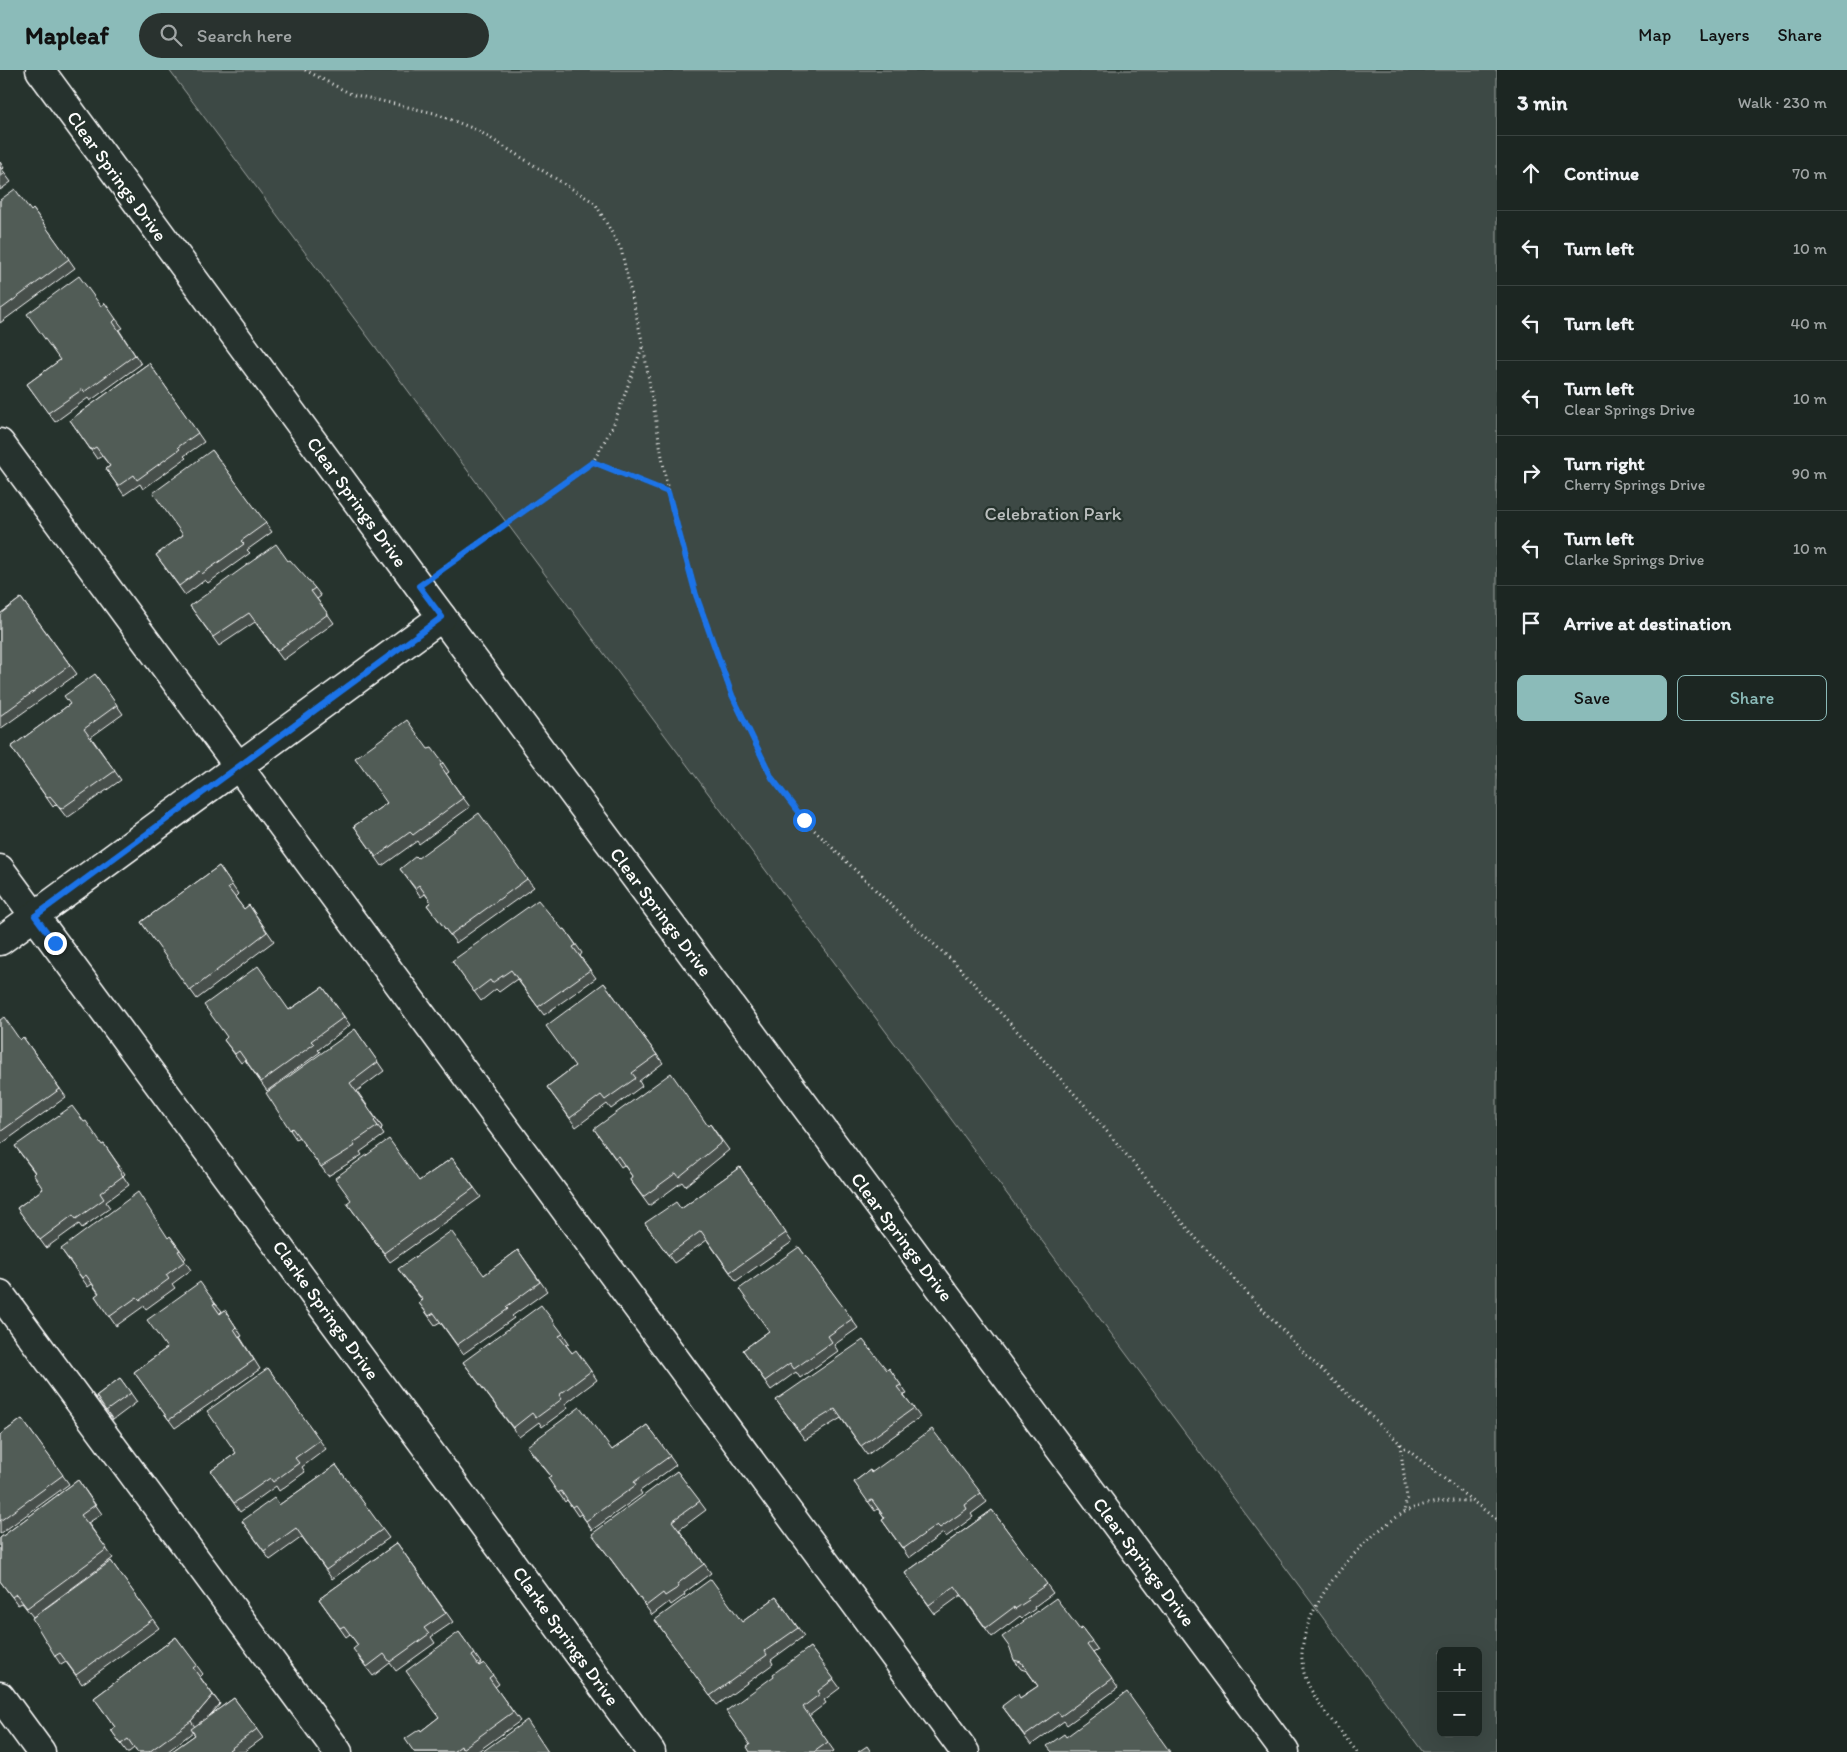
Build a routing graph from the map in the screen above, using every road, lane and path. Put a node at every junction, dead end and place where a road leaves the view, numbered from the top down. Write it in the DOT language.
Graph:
graph roads {
  1 [pos="40,70"];
  2 [pos="305,70"];
  3 [pos="643,345"];
  4 [pos="0,443"];
  5 [pos="593,462"];
  6 [pos="668,492"];
  7 [pos="419,586"];
  8 [pos="442,617"];
  9 [pos="239,767"];
  10 [pos="0,869"];
  11 [pos="35,916"];
  12 [pos="0,941"];
  13 [pos="0,1294"];
  14 [pos="1400,1443"];
  15 [pos="1470,1500"];
  16 [pos="1404,1513"];
  17 [pos="1497,1520"];
  18 [pos="0,1696"];
  19 [pos="41,1752"];
  20 [pos="338,1752"];
  21 [pos="652,1752"];
  22 [pos="965,1752"];
  23 [pos="1284,1752"];
  24 [pos="1357,1752"];
  1 -- 7 [label="street, Clear Springs Drive"];
  2 -- 3 [label="path"];
  3 -- 5 [label="path"];
  3 -- 6 [label="path"];
  4 -- 9 [label="street"];
  5 -- 6 [label="path"];
  5 -- 7 [label="path"];
  6 -- 14 [label="path"];
  7 -- 8 [label="street, Clear Springs Drive"];
  8 -- 9 [label="street"];
  8 -- 23 [label="street, Clear Springs Drive"];
  9 -- 11 [label="street"];
  9 -- 22 [label="street"];
  10 -- 11 [label="street, Clarke Springs Drive"];
  11 -- 12 [label="street"];
  11 -- 21 [label="street, Clarke Springs Drive"];
  13 -- 20 [label="street"];
  14 -- 15 [label="path"];
  14 -- 16 [label="path"];
  15 -- 16 [label="path"];
  15 -- 17 [label="path"];
  16 -- 24 [label="path"];
  18 -- 19 [label="street"];
}
